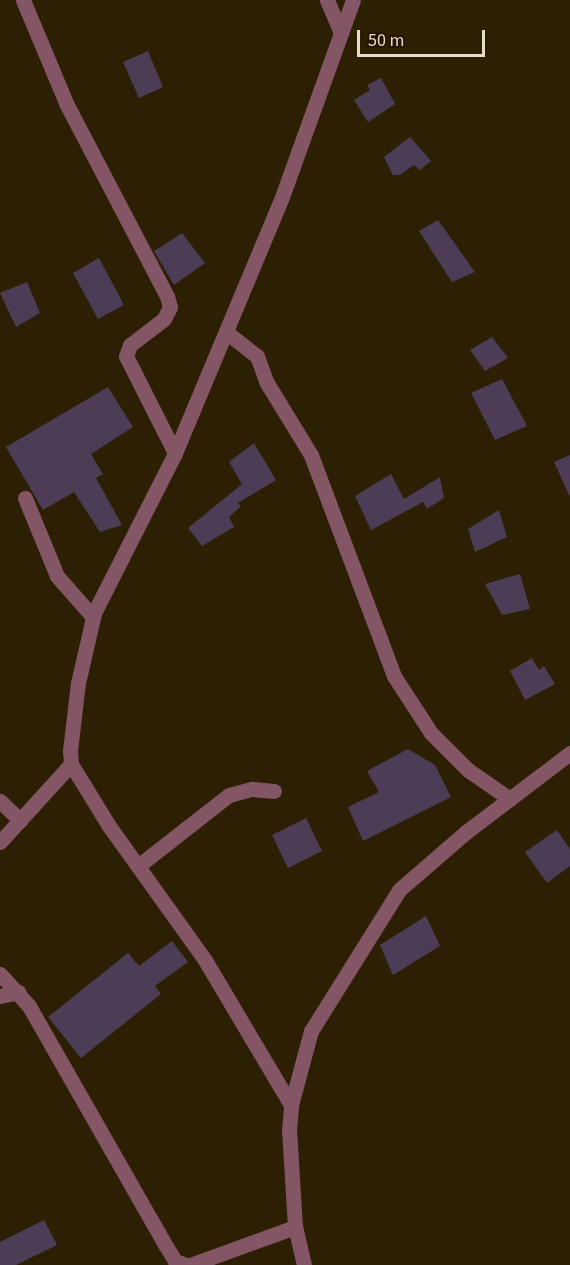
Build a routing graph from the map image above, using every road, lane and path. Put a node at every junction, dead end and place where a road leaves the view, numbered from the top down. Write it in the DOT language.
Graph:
graph roads {
  1 [pos="23,0"];
  2 [pos="327,0"];
  3 [pos="353,0"];
  4 [pos="341,33"];
  5 [pos="226,332"];
  6 [pos="175,453"];
  7 [pos="25,498"];
  8 [pos="93,616"];
  9 [pos="568,759"];
  10 [pos="71,764"];
  11 [pos="274,791"];
  12 [pos="510,799"];
  13 [pos="0,801"];
  14 [pos="20,820"];
  15 [pos="0,842"];
  16 [pos="138,866"];
  17 [pos="0,974"];
  18 [pos="19,992"];
  19 [pos="0,996"];
  20 [pos="291,1105"];
  21 [pos="295,1227"];
  22 [pos="186,1265"];
  23 [pos="190,1265"];
  24 [pos="304,1265"];
  1 -- 6 [label="street"];
  2 -- 4 [label="street"];
  3 -- 4 [label="street"];
  4 -- 5 [label="street"];
  5 -- 6 [label="street"];
  5 -- 12 [label="street"];
  6 -- 8 [label="street"];
  7 -- 8 [label="street"];
  8 -- 10 [label="street"];
  9 -- 12 [label="street"];
  10 -- 14 [label="street"];
  10 -- 16 [label="street"];
  11 -- 16 [label="street"];
  12 -- 20 [label="street"];
  13 -- 14 [label="street"];
  14 -- 15 [label="street"];
  16 -- 20 [label="street"];
  17 -- 18 [label="street"];
  18 -- 19 [label="street"];
  18 -- 22 [label="street"];
  20 -- 21 [label="street"];
  21 -- 23 [label="street"];
  21 -- 24 [label="street"];
}
